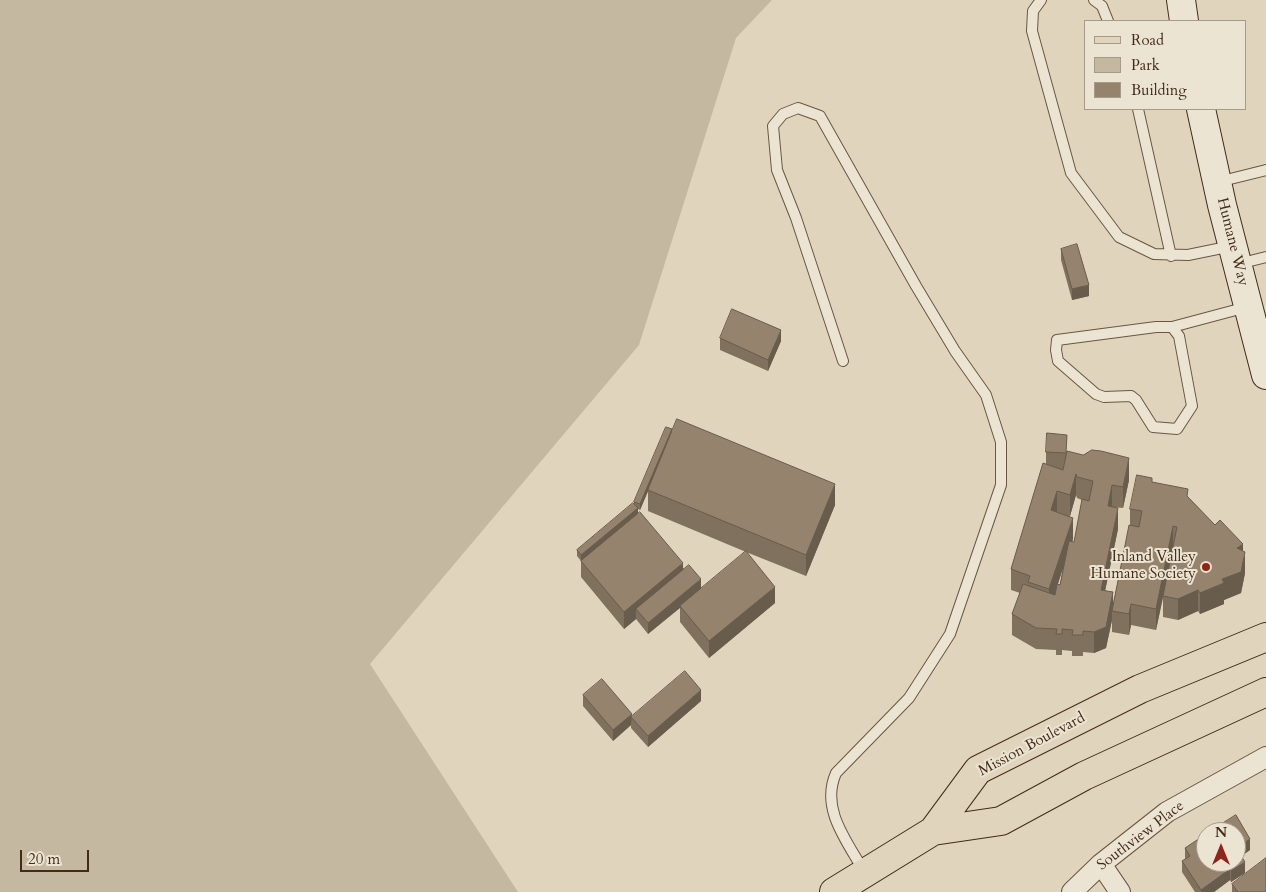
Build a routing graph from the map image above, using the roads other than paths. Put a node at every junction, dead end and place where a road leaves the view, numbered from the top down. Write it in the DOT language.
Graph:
graph roads {
  1 [pos="1041,0"];
  2 [pos="1094,0"];
  3 [pos="1181,0"];
  4 [pos="1108,20"];
  5 [pos="1184,20"];
  6 [pos="1138,110"];
  7 [pos="1201,110"];
  8 [pos="1266,170"];
  9 [pos="1217,182"];
  10 [pos="1235,255"];
  11 [pos="1172,256"];
  12 [pos="1266,257"];
  13 [pos="1248,307"];
  14 [pos="1172,327"];
  15 [pos="843,361"];
  16 [pos="1266,375"];
  17 [pos="1266,637"];
  18 [pos="1266,692"];
  19 [pos="1266,757"];
  20 [pos="933,831"];
  21 [pos="1101,864"];
  22 [pos="865,874"];
  23 [pos="834,892"];
  24 [pos="1072,892"];
  25 [pos="1120,892"];
  1 -- 11 [label="lane"];
  2 -- 4 [label="lane"];
  3 -- 5 [label="street"];
  6 -- 11 [label="lane"];
  7 -- 9 [label="street, Humane Way"];
  8 -- 9 [label="lane"];
  9 -- 10 [label="street, Humane Way"];
  10 -- 11 [label="lane"];
  10 -- 12 [label="lane"];
  10 -- 13 [label="street, Humane Way"];
  13 -- 14 [label="lane"];
  13 -- 16 [label="street, Humane Way"];
  14 -- 14 [label="lane"];
  15 -- 22 [label="lane"];
  17 -- 20 [label="main road, Mission Boulevard"];
  18 -- 20 [label="main road"];
  19 -- 21 [label="street, Southview Place"];
  20 -- 22 [label="main road"];
  21 -- 24 [label="street, Southview Place"];
  21 -- 25 [label="street"];
  22 -- 23 [label="main road"];
}
